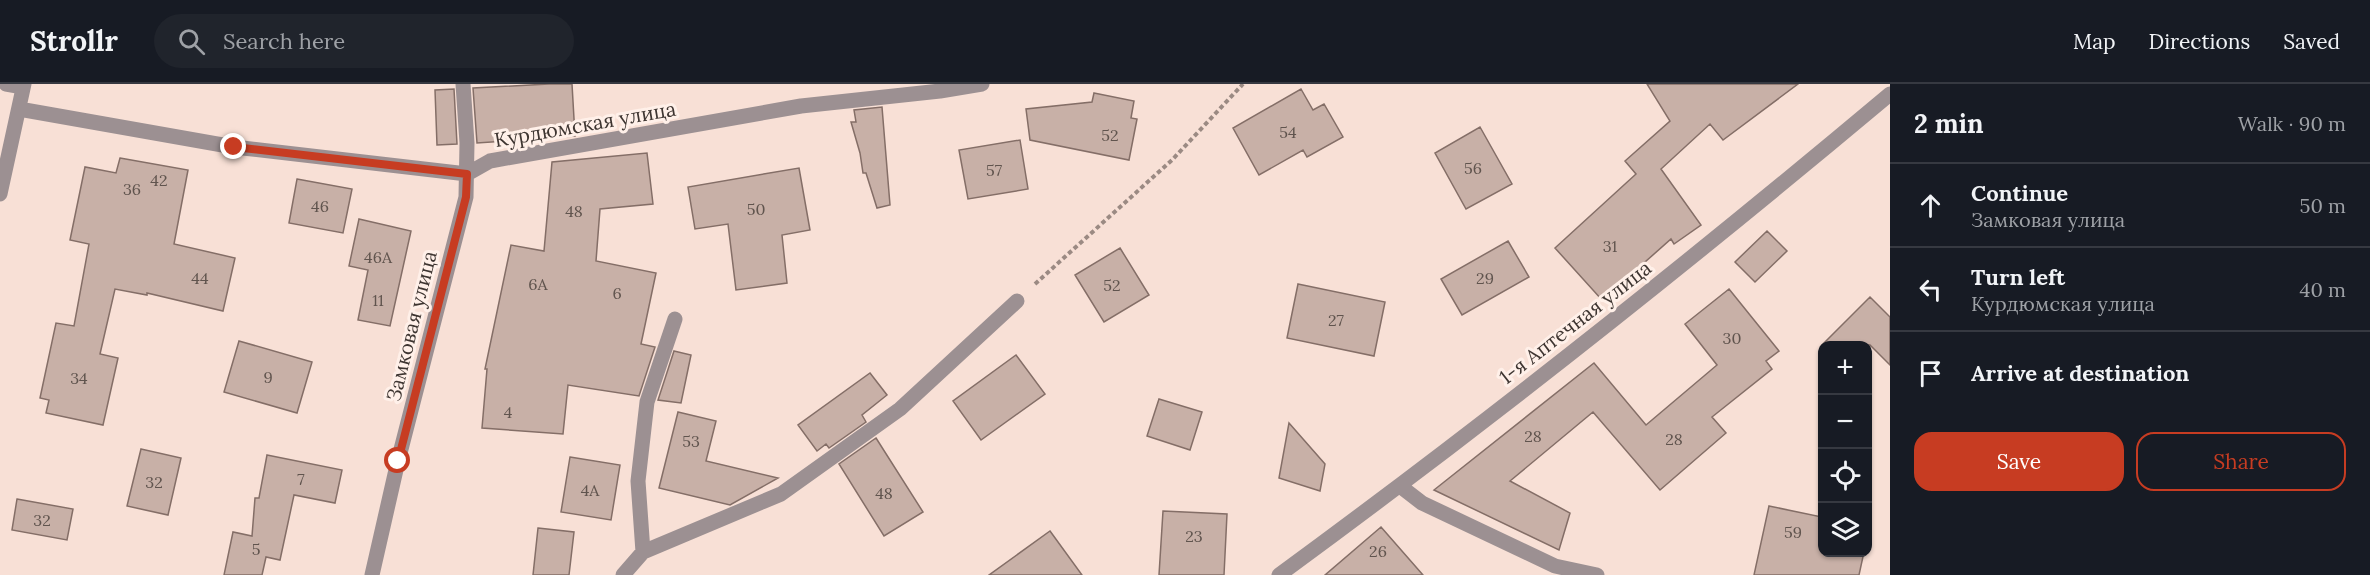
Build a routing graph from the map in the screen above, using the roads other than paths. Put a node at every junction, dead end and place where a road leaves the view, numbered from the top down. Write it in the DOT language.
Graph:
graph roads {
  1 [pos="6,84"];
  2 [pos="463,84"];
  3 [pos="982,84"];
  4 [pos="23,86"];
  5 [pos="1890,94"];
  6 [pos="19,109"];
  7 [pos="467,174"];
  8 [pos="0,194"];
  9 [pos="1017,301"];
  10 [pos="675,319"];
  11 [pos="1400,486"];
  12 [pos="644,552"];
  13 [pos="372,575"];
  14 [pos="623,575"];
  15 [pos="1279,575"];
  16 [pos="1598,575"];
  1 -- 4 [label="street"];
  2 -- 7 [label="street, Замковая улица"];
  3 -- 7 [label="street, Курдюмская улица"];
  4 -- 6 [label="street"];
  5 -- 11 [label="street, 1-я Аптечная улица"];
  6 -- 7 [label="street"];
  6 -- 8 [label="street"];
  7 -- 13 [label="street, Замковая улица"];
  9 -- 12 [label="street"];
  10 -- 12 [label="street"];
  11 -- 15 [label="street, 1-я Аптечная улица"];
  11 -- 16 [label="street"];
  12 -- 14 [label="street"];
}
